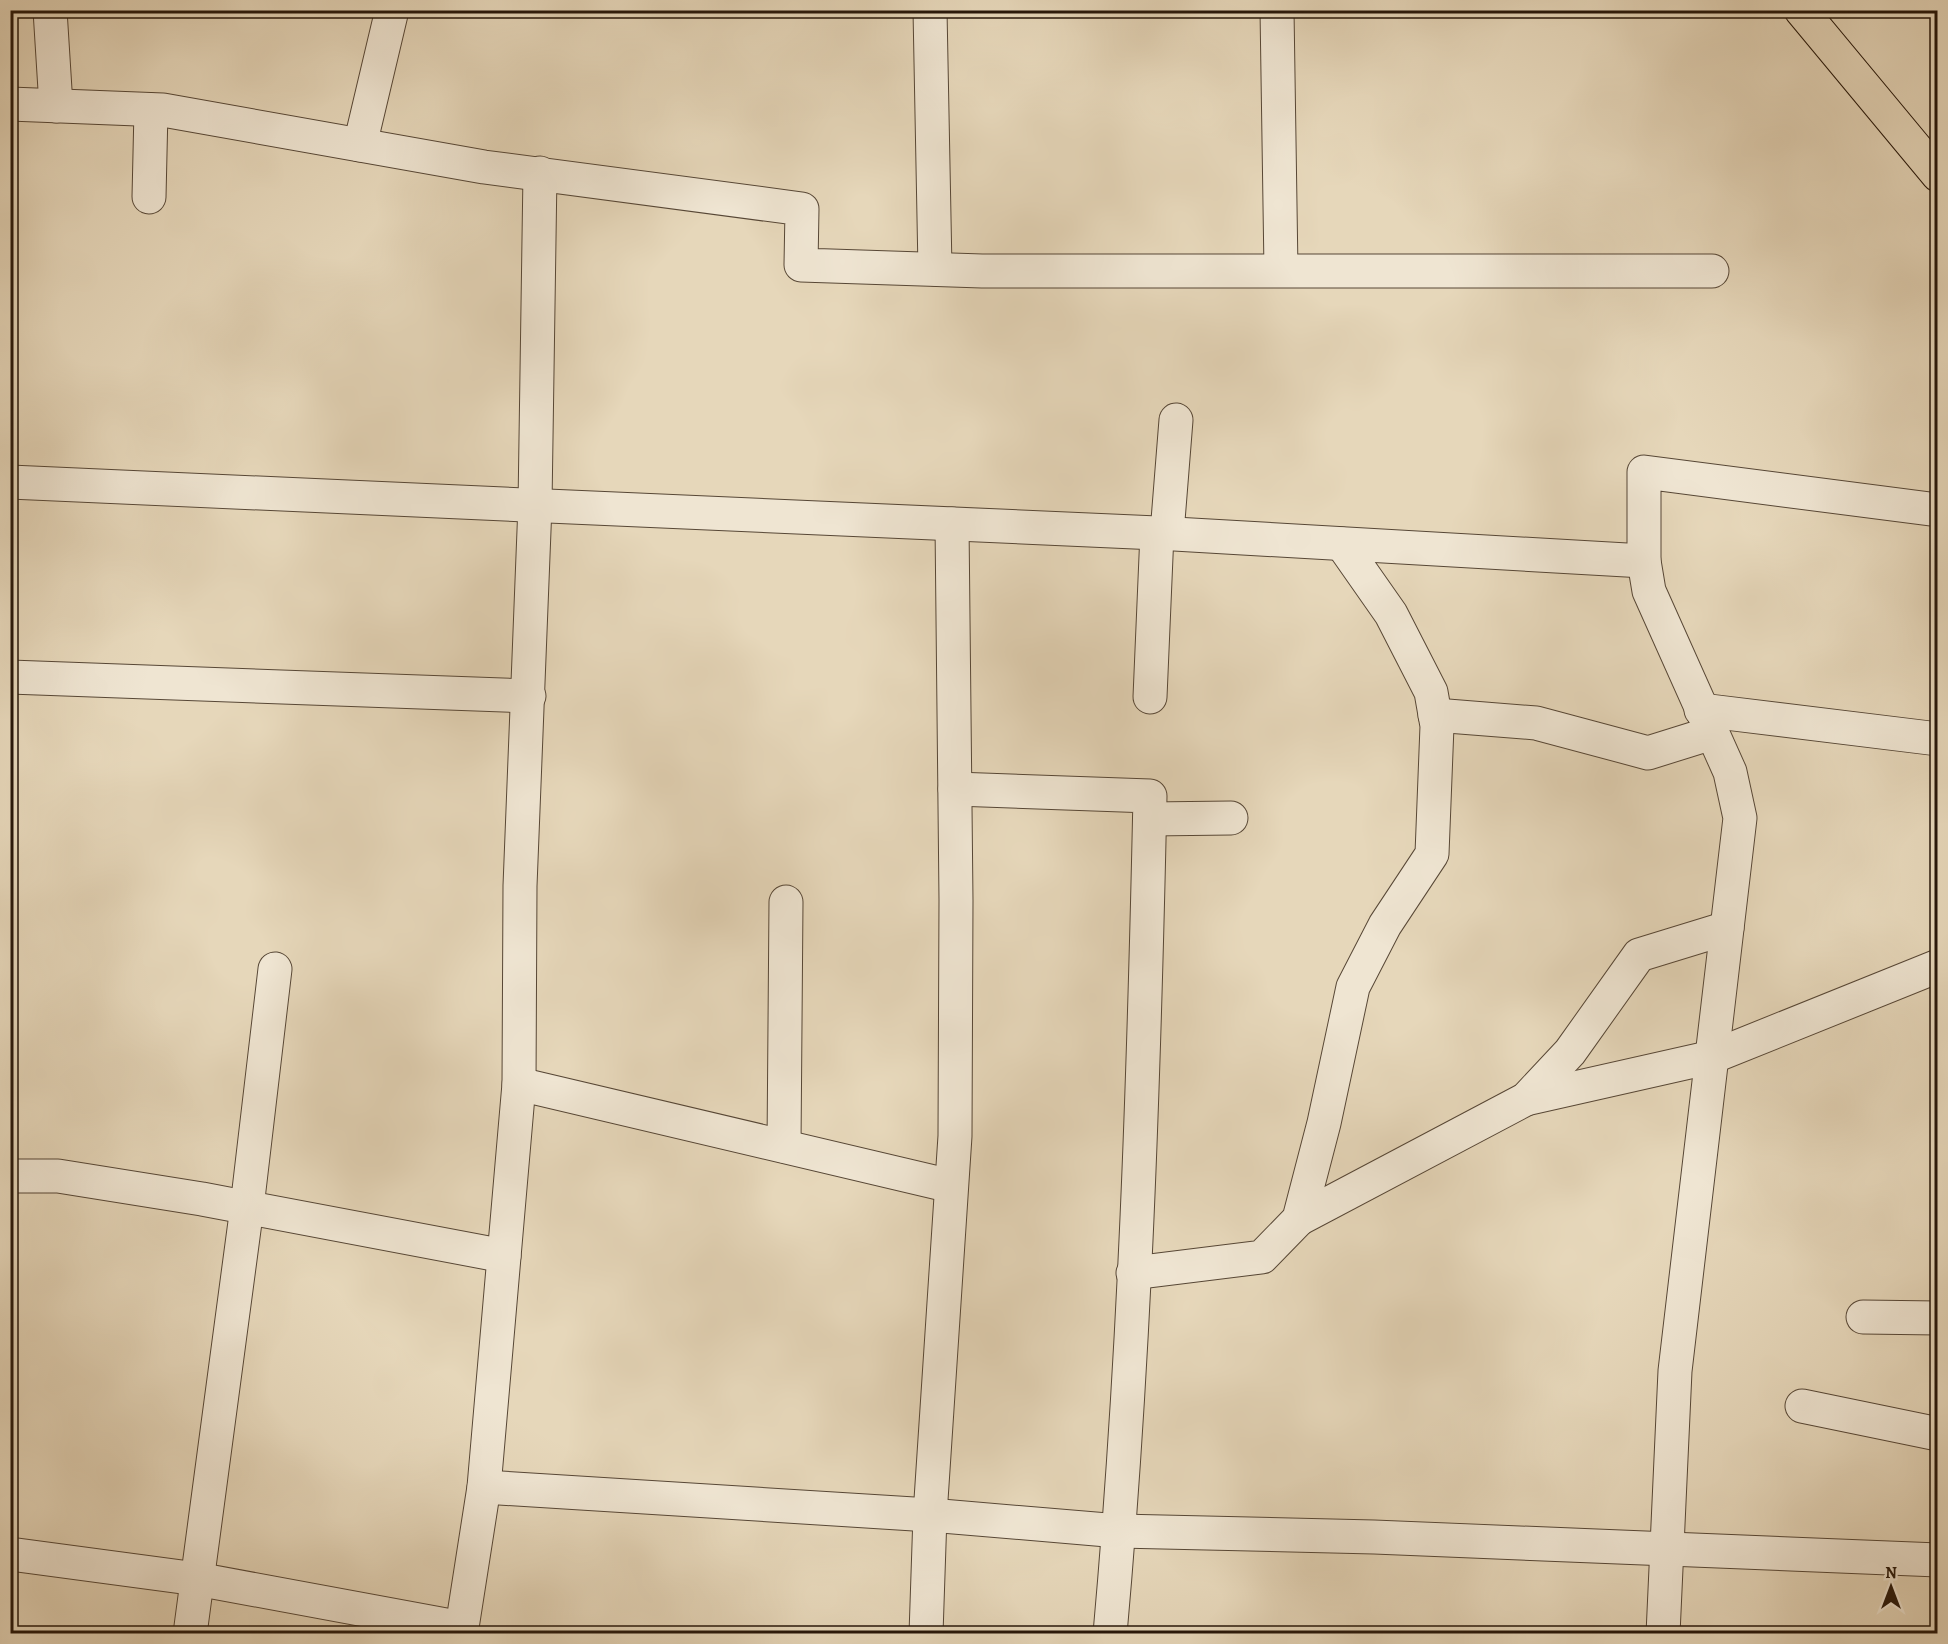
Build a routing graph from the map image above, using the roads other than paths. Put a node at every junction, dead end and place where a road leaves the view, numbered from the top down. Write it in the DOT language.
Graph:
graph roads {
  1 [pos="50,10"];
  2 [pos="392,10"];
  3 [pos="930,10"];
  4 [pos="1277,10"];
  5 [pos="1801,10"];
  6 [pos="10,104"];
  7 [pos="56,106"];
  8 [pos="151,110"];
  9 [pos="360,145"];
  10 [pos="540,173"];
  11 [pos="1938,175"];
  12 [pos="149,197"];
  13 [pos="935,269"];
  14 [pos="1281,270"];
  15 [pos="1712,271"];
  16 [pos="1176,420"];
  17 [pos="10,482"];
  18 [pos="535,505"];
  19 [pos="1938,510"];
  20 [pos="952,524"];
  21 [pos="1162,533"];
  22 [pos="1342,544"];
  23 [pos="1644,561"];
  24 [pos="10,676"];
  25 [pos="529,696"];
  26 [pos="1150,697"];
  27 [pos="1434,715"];
  28 [pos="1707,721"];
  29 [pos="1938,739"];
  30 [pos="955,789"];
  31 [pos="1231,818"];
  32 [pos="1150,819"];
  33 [pos="786,902"];
  34 [pos="1727,928"];
  35 [pos="1938,966"];
  36 [pos="275,969"];
  37 [pos="1712,1057"];
  38 [pos="519,1084"];
  39 [pos="1526,1099"];
  40 [pos="784,1146"];
  41 [pos="10,1176"];
  42 [pos="951,1186"];
  43 [pos="247,1207"];
  44 [pos="1299,1219"];
  45 [pos="504,1256"];
  46 [pos="1134,1273"];
  47 [pos="1863,1317"];
  48 [pos="1938,1318"];
  49 [pos="1802,1406"];
  50 [pos="1938,1434"];
  51 [pos="484,1486"];
  52 [pos="930,1515"];
  53 [pos="1119,1531"];
  54 [pos="1667,1551"];
  55 [pos="10,1554"];
  56 [pos="1938,1560"];
  57 [pos="197,1580"];
  58 [pos="461,1631"];
  59 [pos="190,1634"];
  60 [pos="926,1634"];
  61 [pos="1110,1634"];
  62 [pos="1663,1634"];
  1 -- 7 [label="street"];
  2 -- 9 [label="street"];
  3 -- 13 [label="street"];
  4 -- 14 [label="street"];
  5 -- 11 [label="main road"];
  6 -- 7 [label="street"];
  7 -- 8 [label="street"];
  8 -- 9 [label="street"];
  8 -- 12 [label="street"];
  9 -- 10 [label="street"];
  10 -- 13 [label="street"];
  10 -- 18 [label="street"];
  13 -- 14 [label="street"];
  14 -- 15 [label="street"];
  16 -- 21 [label="street"];
  17 -- 18 [label="street"];
  18 -- 20 [label="street"];
  18 -- 25 [label="street"];
  19 -- 23 [label="street"];
  20 -- 21 [label="street"];
  20 -- 30 [label="street"];
  21 -- 22 [label="street"];
  21 -- 26 [label="street"];
  22 -- 23 [label="street"];
  22 -- 27 [label="street"];
  23 -- 28 [label="street"];
  24 -- 25 [label="street"];
  25 -- 38 [label="street"];
  27 -- 28 [label="street"];
  27 -- 44 [label="street"];
  28 -- 29 [label="street"];
  28 -- 34 [label="street"];
  30 -- 32 [label="street"];
  30 -- 42 [label="street"];
  31 -- 32 [label="street"];
  32 -- 46 [label="street"];
  33 -- 40 [label="street"];
  34 -- 37 [label="street"];
  34 -- 39 [label="street"];
  35 -- 37 [label="street"];
  36 -- 43 [label="street"];
  37 -- 39 [label="street"];
  37 -- 54 [label="street"];
  38 -- 40 [label="street"];
  38 -- 45 [label="street"];
  39 -- 44 [label="street"];
  40 -- 42 [label="street"];
  41 -- 43 [label="street"];
  42 -- 52 [label="street"];
  43 -- 45 [label="street"];
  43 -- 57 [label="street"];
  44 -- 46 [label="street"];
  45 -- 51 [label="street"];
  46 -- 53 [label="street"];
  47 -- 48 [label="street"];
  49 -- 50 [label="street"];
  51 -- 52 [label="street"];
  51 -- 58 [label="street"];
  52 -- 53 [label="street"];
  52 -- 60 [label="street"];
  53 -- 54 [label="street"];
  53 -- 61 [label="street"];
  54 -- 56 [label="street"];
  54 -- 62 [label="street"];
  55 -- 57 [label="street"];
  57 -- 58 [label="street"];
  57 -- 59 [label="street"];
}
